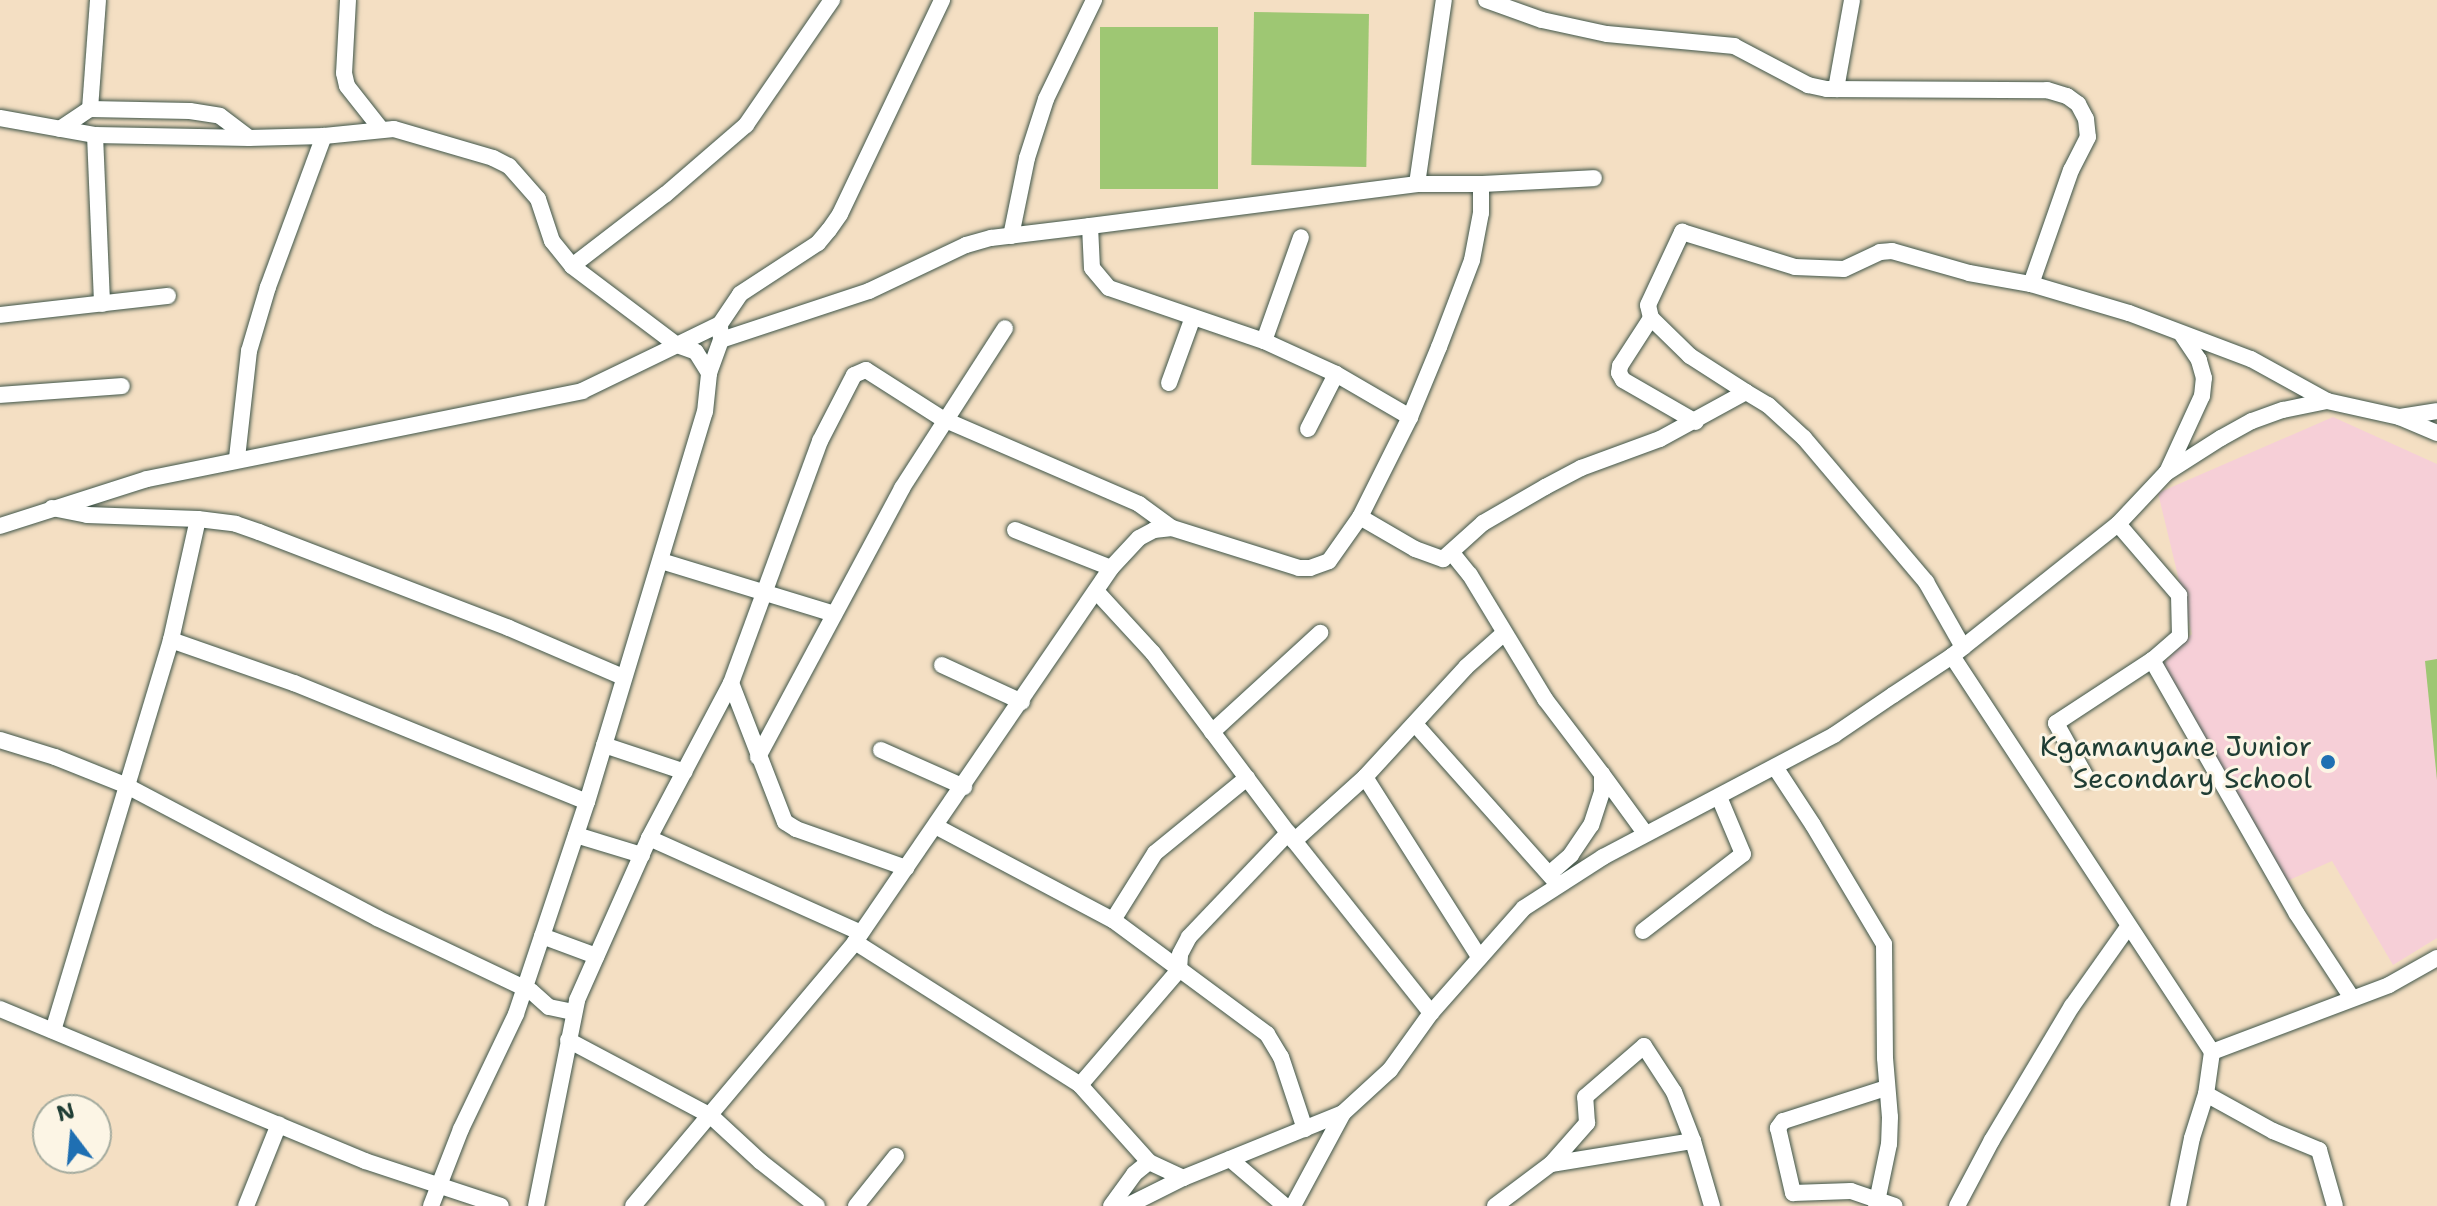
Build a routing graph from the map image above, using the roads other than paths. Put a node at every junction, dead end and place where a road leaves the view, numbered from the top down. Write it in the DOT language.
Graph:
graph roads {
  1 [pos="98,0"];
  2 [pos="348,0"];
  3 [pos="832,0"];
  4 [pos="942,0"];
  5 [pos="1094,0"];
  6 [pos="1444,0"];
  7 [pos="1852,0"];
  8 [pos="1494,1"];
  9 [pos="1836,89"];
  10 [pos="90,109"];
  11 [pos="0,118"];
  12 [pos="60,129"];
  13 [pos="381,129"];
  14 [pos="95,135"];
  15 [pos="324,136"];
  16 [pos="249,138"];
  17 [pos="1594,178"];
  18 [pos="1417,184"];
  19 [pos="1481,184"];
  20 [pos="1090,226"];
  21 [pos="1011,236"];
  22 [pos="1301,237"];
  23 [pos="572,266"];
  24 [pos="2031,284"];
  25 [pos="168,296"];
  26 [pos="102,304"];
  27 [pos="0,315"];
  28 [pos="1193,317"];
  29 [pos="1651,318"];
  30 [pos="1005,328"];
  31 [pos="720,332"];
  32 [pos="2182,335"];
  33 [pos="1264,341"];
  34 [pos="677,345"];
  35 [pos="709,373"];
  36 [pos="1336,374"];
  37 [pos="1169,383"];
  38 [pos="122,386"];
  39 [pos="1746,392"];
  40 [pos="0,395"];
  41 [pos="2327,401"];
  42 [pos="2437,411"];
  43 [pos="1410,417"];
  44 [pos="2399,417"];
  45 [pos="943,419"];
  46 [pos="1696,422"];
  47 [pos="1308,429"];
  48 [pos="2437,433"];
  49 [pos="237,458"];
  50 [pos="2166,473"];
  51 [pos="51,507"];
  52 [pos="1360,517"];
  53 [pos="198,519"];
  54 [pos="2118,524"];
  55 [pos="0,526"];
  56 [pos="1172,528"];
  57 [pos="1015,530"];
  58 [pos="1452,553"];
  59 [pos="661,561"];
  60 [pos="1111,568"];
  61 [pos="1096,591"];
  62 [pos="766,592"];
  63 [pos="834,614"];
  64 [pos="1320,633"];
  65 [pos="1503,634"];
  66 [pos="171,640"];
  67 [pos="1957,652"];
  68 [pos="2152,660"];
  69 [pos="942,665"];
  70 [pos="623,677"];
  71 [pos="731,683"];
  72 [pos="1022,702"];
  73 [pos="1415,724"];
  74 [pos="1212,732"];
  75 [pos="0,740"];
  76 [pos="604,745"];
  77 [pos="881,750"];
  78 [pos="758,757"];
  79 [pos="1775,767"];
  80 [pos="685,772"];
  81 [pos="1602,774"];
  82 [pos="1365,777"];
  83 [pos="1247,778"];
  84 [pos="2087,779"];
  85 [pos="125,785"];
  86 [pos="964,787"];
  87 [pos="1719,797"];
  88 [pos="587,802"];
  89 [pos="937,827"];
  90 [pos="1645,833"];
  91 [pos="576,835"];
  92 [pos="1291,837"];
  93 [pos="649,838"];
  94 [pos="642,855"];
  95 [pos="906,868"];
  96 [pos="1554,879"];
  97 [pos="1113,920"];
  98 [pos="2128,927"];
  99 [pos="1643,931"];
  100 [pos="542,936"];
  101 [pos="858,938"];
  102 [pos="596,956"];
  103 [pos="1480,958"];
  104 [pos="2437,958"];
  105 [pos="1179,970"];
  106 [pos="525,988"];
  107 [pos="2352,998"];
  108 [pos="549,1007"];
  109 [pos="0,1009"];
  110 [pos="573,1012"];
  111 [pos="1431,1013"];
  112 [pos="516,1014"];
  113 [pos="53,1031"];
  114 [pos="568,1040"];
  115 [pos="2212,1052"];
  116 [pos="1080,1085"];
  117 [pos="1886,1088"];
  118 [pos="2206,1094"];
  119 [pos="1343,1113"];
  120 [pos="711,1116"];
  121 [pos="279,1124"];
  122 [pos="1305,1129"];
  123 [pos="1693,1141"];
  124 [pos="896,1156"];
  125 [pos="1230,1159"];
  126 [pos="1149,1162"];
  127 [pos="1551,1164"];
  128 [pos="1183,1178"];
  129 [pos="438,1188"];
  130 [pos="1876,1203"];
  131 [pos="246,1206"];
  132 [pos="431,1206"];
  133 [pos="501,1206"];
  134 [pos="536,1206"];
  135 [pos="633,1206"];
  136 [pos="817,1206"];
  137 [pos="856,1206"];
  138 [pos="1111,1206"];
  139 [pos="1127,1206"];
  140 [pos="1285,1206"];
  141 [pos="1293,1206"];
  142 [pos="1495,1206"];
  143 [pos="1712,1206"];
  144 [pos="1895,1206"];
  145 [pos="1957,1206"];
  146 [pos="2178,1206"];
  147 [pos="2335,1206"];
  1 -- 10 [label="street"];
  2 -- 13 [label="street"];
  3 -- 23 [label="street"];
  4 -- 31 [label="street"];
  5 -- 21 [label="street"];
  6 -- 18 [label="street"];
  7 -- 9 [label="street"];
  8 -- 9 [label="street"];
  9 -- 24 [label="street"];
  10 -- 12 [label="street"];
  10 -- 16 [label="street"];
  11 -- 12 [label="street"];
  12 -- 14 [label="street"];
  13 -- 15 [label="street"];
  13 -- 23 [label="street"];
  14 -- 16 [label="street"];
  14 -- 26 [label="street"];
  15 -- 16 [label="street"];
  15 -- 49 [label="street"];
  17 -- 19 [label="street"];
  18 -- 19 [label="street"];
  18 -- 20 [label="street"];
  19 -- 43 [label="street"];
  20 -- 21 [label="street"];
  20 -- 28 [label="street"];
  21 -- 31 [label="street"];
  22 -- 33 [label="street"];
  23 -- 34 [label="street"];
  24 -- 29 [label="street"];
  24 -- 32 [label="street"];
  25 -- 26 [label="street"];
  26 -- 27 [label="street"];
  28 -- 33 [label="street"];
  28 -- 37 [label="street"];
  29 -- 39 [label="street"];
  29 -- 46 [label="street"];
  30 -- 45 [label="street"];
  31 -- 34 [label="street"];
  31 -- 35 [label="street"];
  32 -- 41 [label="street"];
  32 -- 50 [label="street"];
  33 -- 36 [label="street"];
  34 -- 35 [label="street"];
  34 -- 49 [label="street"];
  35 -- 59 [label="street"];
  36 -- 43 [label="street"];
  36 -- 47 [label="street"];
  38 -- 40 [label="street"];
  39 -- 46 [label="street"];
  39 -- 67 [label="street"];
  41 -- 44 [label="street"];
  41 -- 50 [label="street"];
  42 -- 44 [label="street"];
  43 -- 52 [label="street"];
  44 -- 48 [label="street"];
  45 -- 56 [label="street"];
  45 -- 62 [label="street"];
  45 -- 63 [label="street"];
  46 -- 58 [label="street"];
  49 -- 51 [label="street"];
  50 -- 54 [label="street"];
  51 -- 53 [label="street"];
  51 -- 55 [label="street"];
  52 -- 56 [label="street"];
  52 -- 58 [label="street"];
  53 -- 66 [label="street"];
  53 -- 70 [label="street"];
  54 -- 67 [label="street"];
  54 -- 68 [label="street"];
  56 -- 60 [label="street"];
  57 -- 60 [label="street"];
  58 -- 65 [label="street"];
  59 -- 62 [label="street"];
  59 -- 70 [label="street"];
  60 -- 61 [label="street"];
  61 -- 72 [label="street"];
  61 -- 74 [label="street"];
  62 -- 63 [label="street"];
  62 -- 71 [label="street"];
  63 -- 78 [label="street"];
  64 -- 74 [label="street"];
  65 -- 73 [label="street"];
  65 -- 81 [label="street"];
  66 -- 85 [label="street"];
  66 -- 88 [label="street"];
  67 -- 79 [label="street"];
  67 -- 98 [label="street"];
  68 -- 84 [label="street"];
  68 -- 107 [label="street"];
  69 -- 72 [label="street"];
  70 -- 76 [label="street"];
  71 -- 78 [label="street"];
  71 -- 80 [label="street"];
  72 -- 86 [label="street"];
  73 -- 82 [label="street"];
  73 -- 96 [label="street"];
  74 -- 83 [label="street"];
  75 -- 85 [label="street"];
  76 -- 80 [label="street"];
  76 -- 88 [label="street"];
  77 -- 86 [label="street"];
  78 -- 95 [label="street"];
  79 -- 87 [label="street"];
  79 -- 117 [label="street"];
  80 -- 93 [label="street"];
  81 -- 90 [label="street"];
  81 -- 96 [label="street"];
  82 -- 92 [label="street"];
  82 -- 103 [label="street"];
  83 -- 92 [label="street"];
  83 -- 97 [label="street"];
  85 -- 106 [label="street"];
  85 -- 113 [label="street"];
  86 -- 89 [label="street"];
  87 -- 90 [label="street"];
  87 -- 99 [label="street"];
  88 -- 91 [label="street"];
  89 -- 95 [label="street"];
  89 -- 97 [label="street"];
  90 -- 96 [label="street"];
  91 -- 94 [label="street"];
  91 -- 100 [label="street"];
  92 -- 105 [label="street"];
  92 -- 111 [label="street"];
  93 -- 94 [label="street"];
  93 -- 101 [label="street"];
  94 -- 102 [label="street"];
  95 -- 101 [label="street"];
  96 -- 103 [label="street"];
  97 -- 105 [label="street"];
  98 -- 115 [label="street"];
  98 -- 145 [label="street"];
  100 -- 102 [label="street"];
  100 -- 106 [label="street"];
  101 -- 116 [label="street"];
  101 -- 120 [label="street"];
  102 -- 110 [label="street"];
  103 -- 111 [label="street"];
  104 -- 107 [label="street"];
  105 -- 116 [label="street"];
  105 -- 122 [label="street"];
  106 -- 108 [label="street"];
  106 -- 112 [label="street"];
  107 -- 115 [label="street"];
  108 -- 110 [label="street"];
  108 -- 112 [label="street"];
  109 -- 113 [label="street"];
  110 -- 114 [label="street"];
  111 -- 119 [label="street"];
  112 -- 129 [label="street"];
  113 -- 121 [label="street"];
  114 -- 120 [label="street"];
  114 -- 134 [label="street"];
  115 -- 118 [label="street"];
  116 -- 126 [label="street"];
  117 -- 130 [label="street"];
  117 -- 130 [label="street"];
  118 -- 146 [label="street"];
  118 -- 147 [label="street"];
  119 -- 122 [label="street"];
  119 -- 141 [label="street"];
  120 -- 135 [label="street"];
  120 -- 136 [label="street"];
  121 -- 129 [label="street"];
  121 -- 131 [label="street"];
  122 -- 125 [label="street"];
  123 -- 127 [label="street"];
  123 -- 127 [label="street"];
  123 -- 143 [label="street"];
  124 -- 137 [label="street"];
  125 -- 128 [label="street"];
  125 -- 140 [label="street"];
  126 -- 128 [label="street"];
  126 -- 138 [label="street"];
  127 -- 142 [label="street"];
  128 -- 139 [label="street"];
  129 -- 132 [label="street"];
  129 -- 133 [label="street"];
  130 -- 144 [label="street"];
}
